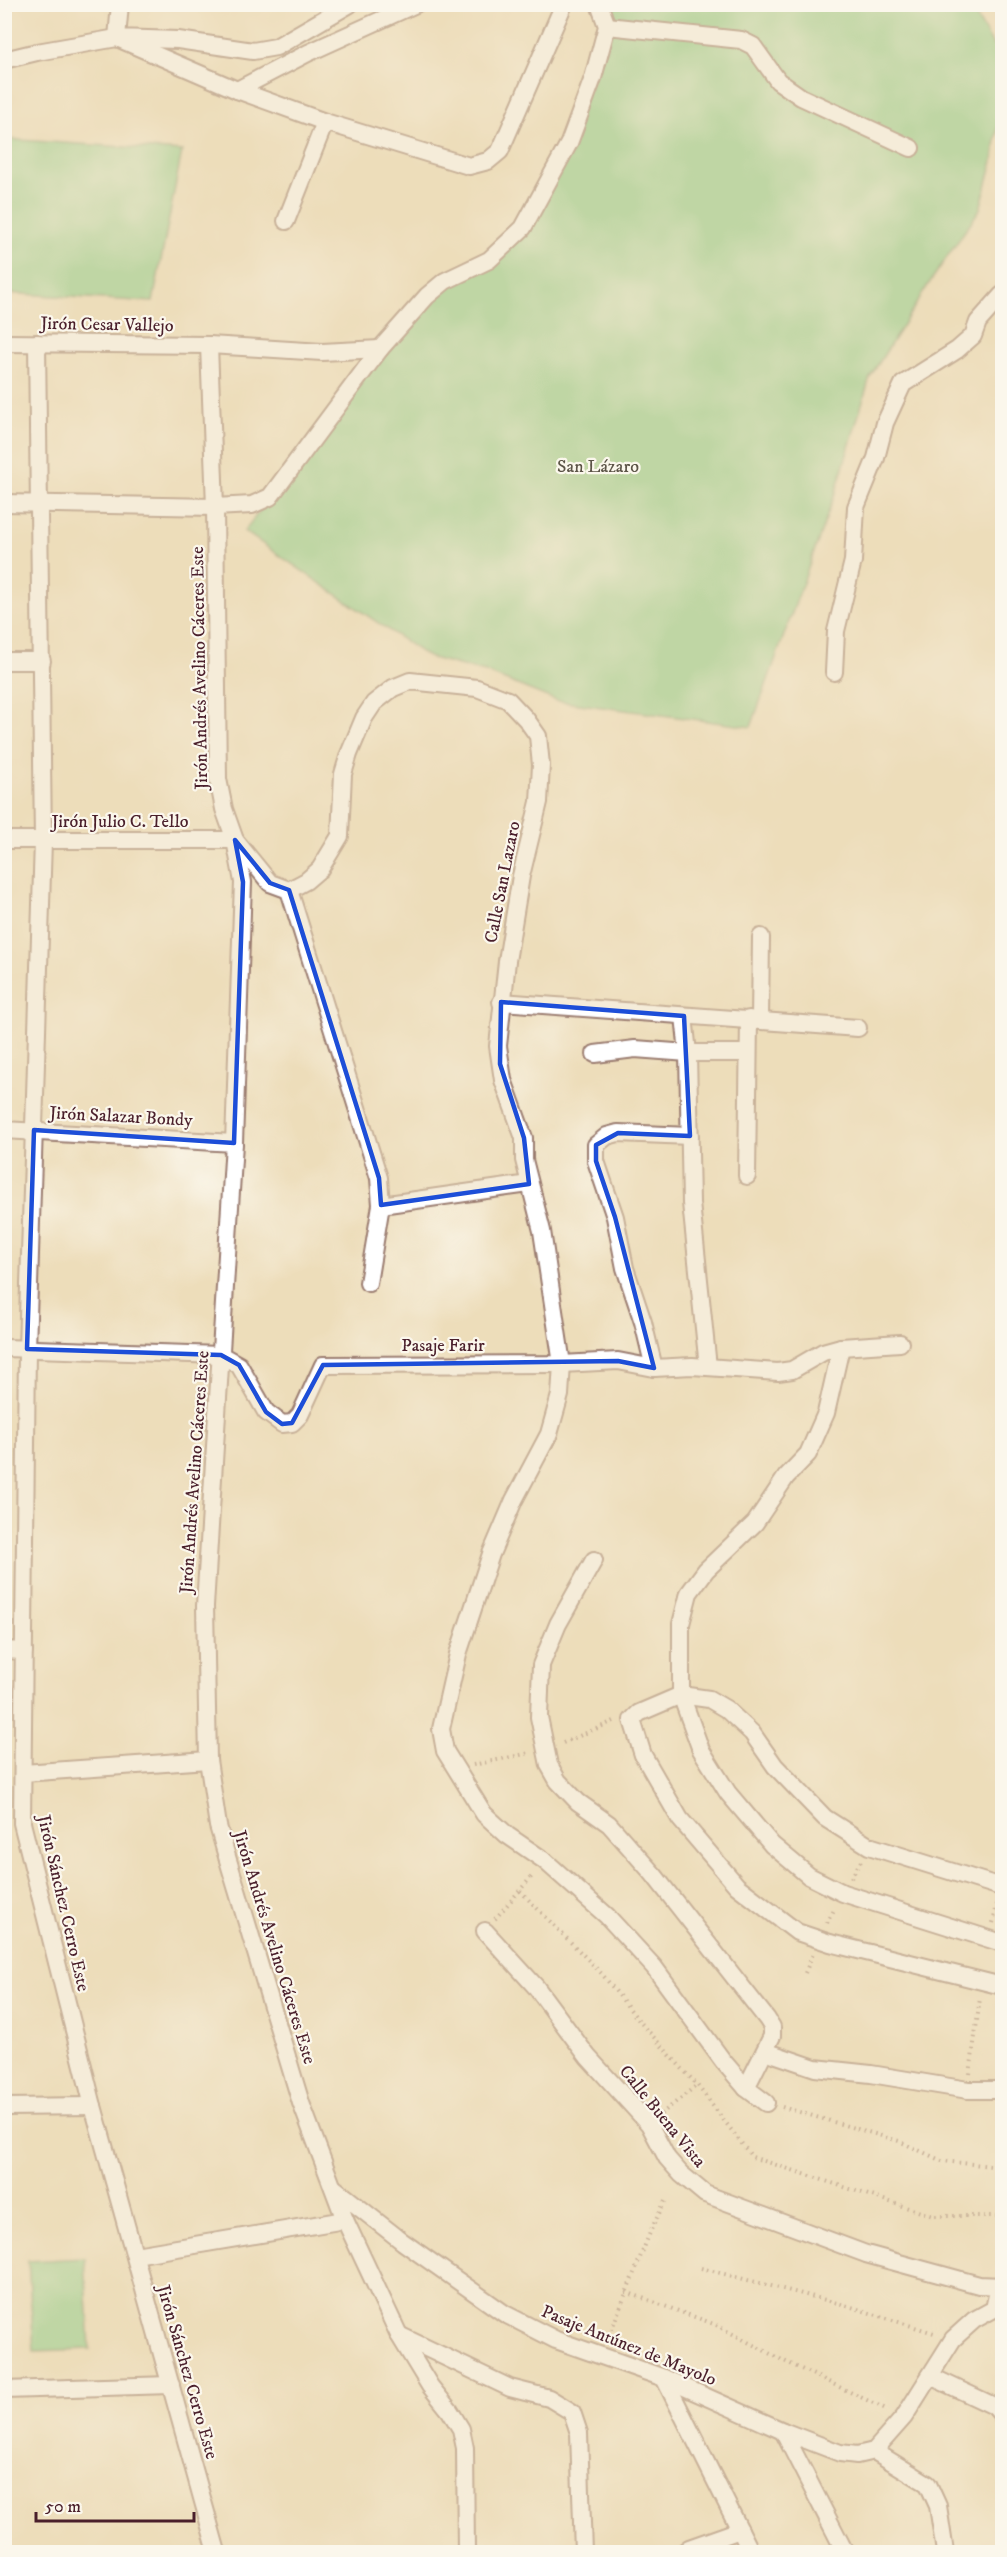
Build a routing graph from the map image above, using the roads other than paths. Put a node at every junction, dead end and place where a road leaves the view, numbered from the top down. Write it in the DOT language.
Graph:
graph roads {
  1 [pos="120,4"];
  2 [pos="350,4"];
  3 [pos="416,4"];
  4 [pos="564,4"];
  5 [pos="599,4"];
  6 [pos="607,26"];
  7 [pos="117,38"];
  8 [pos="4,60"];
  9 [pos="237,90"];
  10 [pos="325,122"];
  11 [pos="911,148"];
  12 [pos="286,221"];
  13 [pos="1002,295"];
  14 [pos="4,343"];
  15 [pos="37,343"];
  16 [pos="209,345"];
  17 [pos="381,349"];
  18 [pos="4,503"];
  19 [pos="41,504"];
  20 [pos="215,507"];
  21 [pos="4,661"];
  22 [pos="42,661"];
  23 [pos="834,672"];
  24 [pos="4,840"];
  25 [pos="235,840"];
  26 [pos="43,841"];
  27 [pos="289,890"];
  28 [pos="761,937"];
  29 [pos="501,1002"];
  30 [pos="684,1016"];
  31 [pos="754,1020"];
  32 [pos="858,1028"];
  33 [pos="688,1053"];
  34 [pos="747,1053"];
  35 [pos="595,1054"];
  36 [pos="4,1130"];
  37 [pos="34,1130"];
  38 [pos="690,1136"];
  39 [pos="234,1143"];
  40 [pos="747,1176"];
  41 [pos="529,1184"];
  42 [pos="381,1205"];
  43 [pos="368,1283"];
  44 [pos="900,1343"];
  45 [pos="841,1347"];
  46 [pos="4,1348"];
  47 [pos="27,1349"];
  48 [pos="221,1355"];
  49 [pos="562,1364"];
  50 [pos="708,1367"];
  51 [pos="654,1368"];
  52 [pos="594,1560"];
  53 [pos="4,1650"];
  54 [pos="24,1651"];
  55 [pos="681,1695"];
  56 [pos="208,1760"];
  57 [pos="23,1773"];
  58 [pos="1001,1887"];
  59 [pos="485,1931"];
  60 [pos="1002,1943"];
  61 [pos="1002,1986"];
  62 [pos="765,2051"];
  63 [pos="746,2088"];
  64 [pos="1002,2090"];
  65 [pos="766,2103"];
  66 [pos="93,2106"];
  67 [pos="4,2107"];
  68 [pos="332,2187"];
  69 [pos="345,2220"];
  70 [pos="135,2255"];
  71 [pos="1001,2286"];
  72 [pos="399,2335"];
  73 [pos="930,2376"];
  74 [pos="664,2378"];
  75 [pos="171,2385"];
  76 [pos="4,2390"];
  77 [pos="1002,2415"];
  78 [pos="783,2431"];
  79 [pos="874,2451"];
  80 [pos="740,2530"];
  81 [pos="217,2553"];
  82 [pos="466,2553"];
  83 [pos="583,2553"];
  84 [pos="684,2553"];
  85 [pos="751,2553"];
  86 [pos="845,2553"];
  87 [pos="945,2553"];
  1 -- 7 [label="street"];
  2 -- 7 [label="street"];
  3 -- 9 [label="street"];
  4 -- 10 [label="street"];
  5 -- 6 [label="street"];
  6 -- 11 [label="street"];
  6 -- 17 [label="street"];
  7 -- 8 [label="street"];
  7 -- 9 [label="street"];
  9 -- 10 [label="street"];
  10 -- 12 [label="street"];
  13 -- 23 [label="street"];
  14 -- 15 [label="street, Jirón Cesar Vallejo"];
  15 -- 16 [label="street, Jirón Cesar Vallejo"];
  15 -- 19 [label="street, Jirón Sánchez Cerro Este"];
  16 -- 17 [label="street, Jirón Cesar Vallejo"];
  16 -- 20 [label="street, Jirón Andrés Avelino Cáceres Este"];
  17 -- 20 [label="street"];
  18 -- 19 [label="street"];
  19 -- 20 [label="street"];
  19 -- 22 [label="street, Jirón Sánchez Cerro Este"];
  20 -- 25 [label="street, Jirón Andrés Avelino Cáceres Este"];
  21 -- 22 [label="street"];
  22 -- 26 [label="street, Jirón Sánchez Cerro Este"];
  24 -- 26 [label="street, Jirón Julio C. Tello"];
  25 -- 26 [label="street, Jirón Julio C. Tello"];
  25 -- 27 [label="street"];
  25 -- 39 [label="street, Jirón Andrés Avelino Cáceres Este"];
  26 -- 37 [label="street, Jirón Sánchez Cerro Este"];
  27 -- 29 [label="street, Calle San Lazaro"];
  27 -- 42 [label="street"];
  28 -- 31 [label="street"];
  29 -- 30 [label="street"];
  29 -- 41 [label="street, Calle San Lazaro"];
  30 -- 31 [label="street"];
  30 -- 33 [label="street"];
  31 -- 32 [label="street"];
  31 -- 34 [label="street"];
  33 -- 34 [label="street"];
  33 -- 35 [label="street"];
  33 -- 38 [label="street"];
  34 -- 40 [label="street"];
  36 -- 37 [label="street, Jirón Salazar Bondy"];
  37 -- 39 [label="street, Jirón Salazar Bondy"];
  37 -- 47 [label="street, Jirón Sánchez Cerro Este"];
  38 -- 50 [label="street"];
  38 -- 51 [label="street"];
  39 -- 48 [label="street, Jirón Andrés Avelino Cáceres Este"];
  41 -- 42 [label="street"];
  41 -- 49 [label="street, Calle San Lazaro"];
  42 -- 43 [label="street"];
  44 -- 45 [label="street, Pasaje Farir"];
  45 -- 50 [label="street, Pasaje Farir"];
  45 -- 55 [label="street"];
  46 -- 47 [label="street"];
  47 -- 48 [label="street"];
  47 -- 54 [label="street, Jirón Sánchez Cerro Este"];
  48 -- 49 [label="street, Pasaje Farir"];
  48 -- 56 [label="street, Jirón Andrés Avelino Cáceres Este"];
  49 -- 51 [label="street, Pasaje Farir"];
  49 -- 63 [label="street, Calle San Lazaro"];
  50 -- 51 [label="street, Pasaje Farir"];
  52 -- 62 [label="street"];
  53 -- 54 [label="street"];
  54 -- 57 [label="street, Jirón Sánchez Cerro Este"];
  55 -- 58 [label="street"];
  55 -- 60 [label="street"];
  55 -- 61 [label="street"];
  56 -- 57 [label="street"];
  56 -- 68 [label="street, Jirón Andrés Avelino Cáceres Este"];
  57 -- 66 [label="street, Jirón Sánchez Cerro Este"];
  59 -- 71 [label="street, Calle Buena Vista"];
  62 -- 63 [label="street"];
  62 -- 64 [label="street"];
  63 -- 65 [label="street, Calle San Lazaro"];
  66 -- 67 [label="street"];
  66 -- 70 [label="street, Jirón Sánchez Cerro Este"];
  68 -- 69 [label="street, Jirón Andrés Avelino Cáceres Este"];
  68 -- 74 [label="street, Pasaje Antúnez de Mayolo"];
  69 -- 70 [label="street"];
  69 -- 72 [label="street, Jirón Andrés Avelino Cáceres Este"];
  70 -- 75 [label="street, Jirón Sánchez Cerro Este"];
  71 -- 73 [label="street"];
  72 -- 82 [label="street, Jirón Andrés Avelino Cáceres Este"];
  72 -- 83 [label="street"];
  73 -- 77 [label="street"];
  73 -- 79 [label="street"];
  74 -- 78 [label="street, Pasaje Antúnez de Mayolo"];
  74 -- 80 [label="street"];
  75 -- 76 [label="street"];
  75 -- 81 [label="street, Jirón Sánchez Cerro Este"];
  78 -- 79 [label="street, Pasaje Antúnez de Mayolo"];
  78 -- 86 [label="street"];
  79 -- 87 [label="street"];
  80 -- 84 [label="street"];
  80 -- 85 [label="street"];
}
